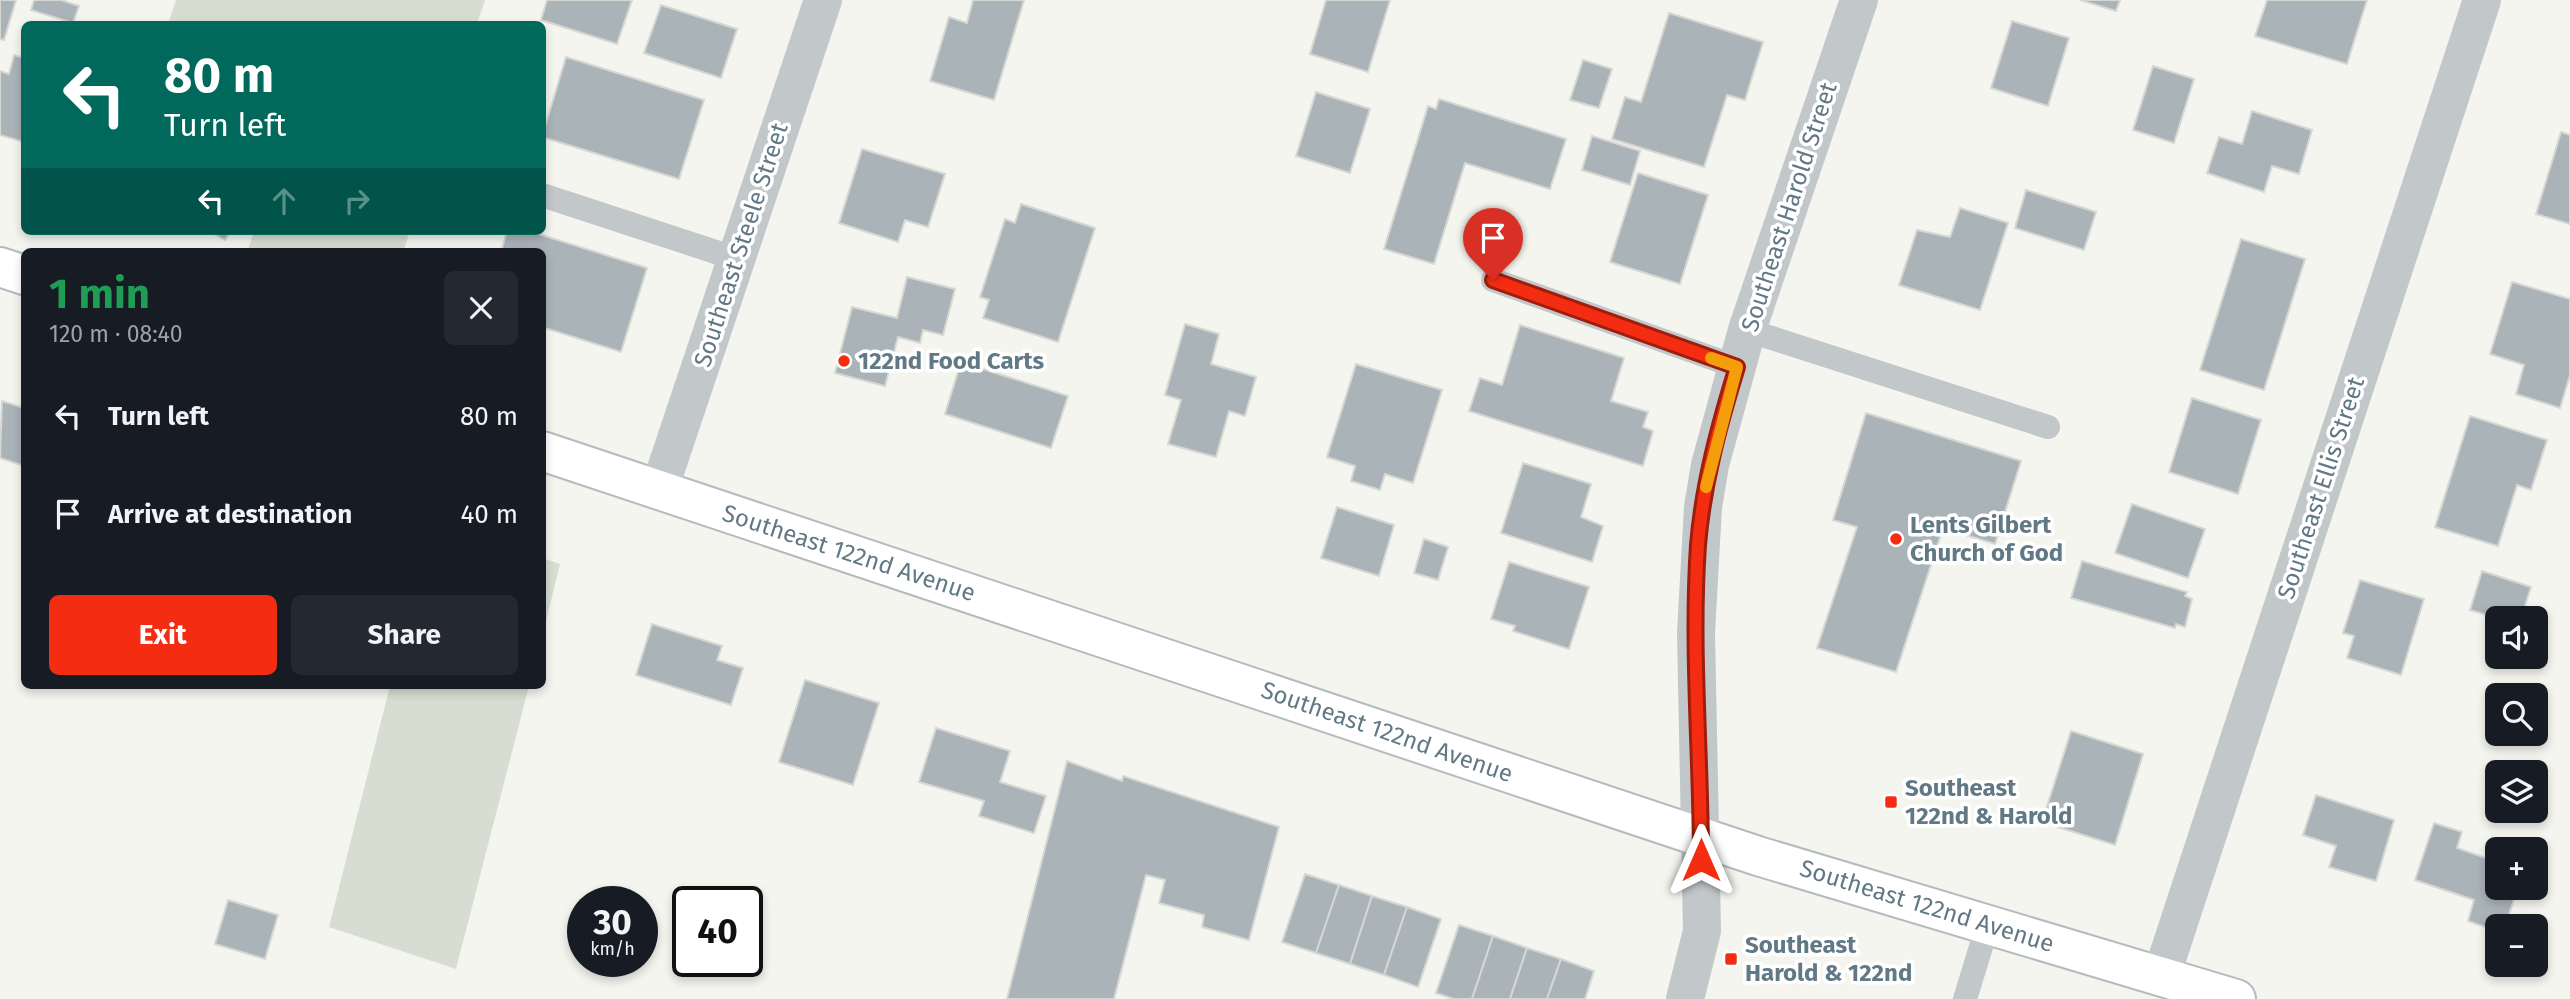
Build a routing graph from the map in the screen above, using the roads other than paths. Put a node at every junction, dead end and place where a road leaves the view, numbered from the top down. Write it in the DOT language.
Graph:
graph roads {
  1 [pos="823,0"];
  2 [pos="1858,0"];
  3 [pos="2482,0"];
  4 [pos="546,196"];
  5 [pos="737,259"];
  6 [pos="0,267"];
  7 [pos="21,274"];
  8 [pos="1493,280"];
  9 [pos="1747,330"];
  10 [pos="1737,367"];
  11 [pos="2048,427"];
  12 [pos="546,452"];
  13 [pos="659,490"];
  14 [pos="1701,837"];
  15 [pos="1988,924"];
  16 [pos="2161,977"];
  17 [pos="2215,996"];
  18 [pos="1685,999"];
  19 [pos="1965,999"];
  1 -- 5 [label="street, Southeast Steele Street"];
  2 -- 9 [label="street, Southeast Harold Street"];
  3 -- 16 [label="street, Southeast Ellis Street"];
  4 -- 5 [label="lane"];
  5 -- 13 [label="street, Southeast Steele Street"];
  6 -- 7 [label="main road"];
  8 -- 10 [label="lane"];
  9 -- 10 [label="street, Southeast Harold Street"];
  9 -- 11 [label="lane"];
  10 -- 14 [label="street, Southeast Harold Street"];
  12 -- 13 [label="main road, Southeast 122nd Avenue"];
  13 -- 14 [label="main road, Southeast 122nd Avenue"];
  14 -- 15 [label="main road, Southeast 122nd Avenue"];
  14 -- 18 [label="street, Southeast Harold Street"];
  15 -- 16 [label="main road, Southeast 122nd Avenue"];
  15 -- 19 [label="lane"];
  16 -- 17 [label="main road, Southeast 122nd Avenue"];
}
